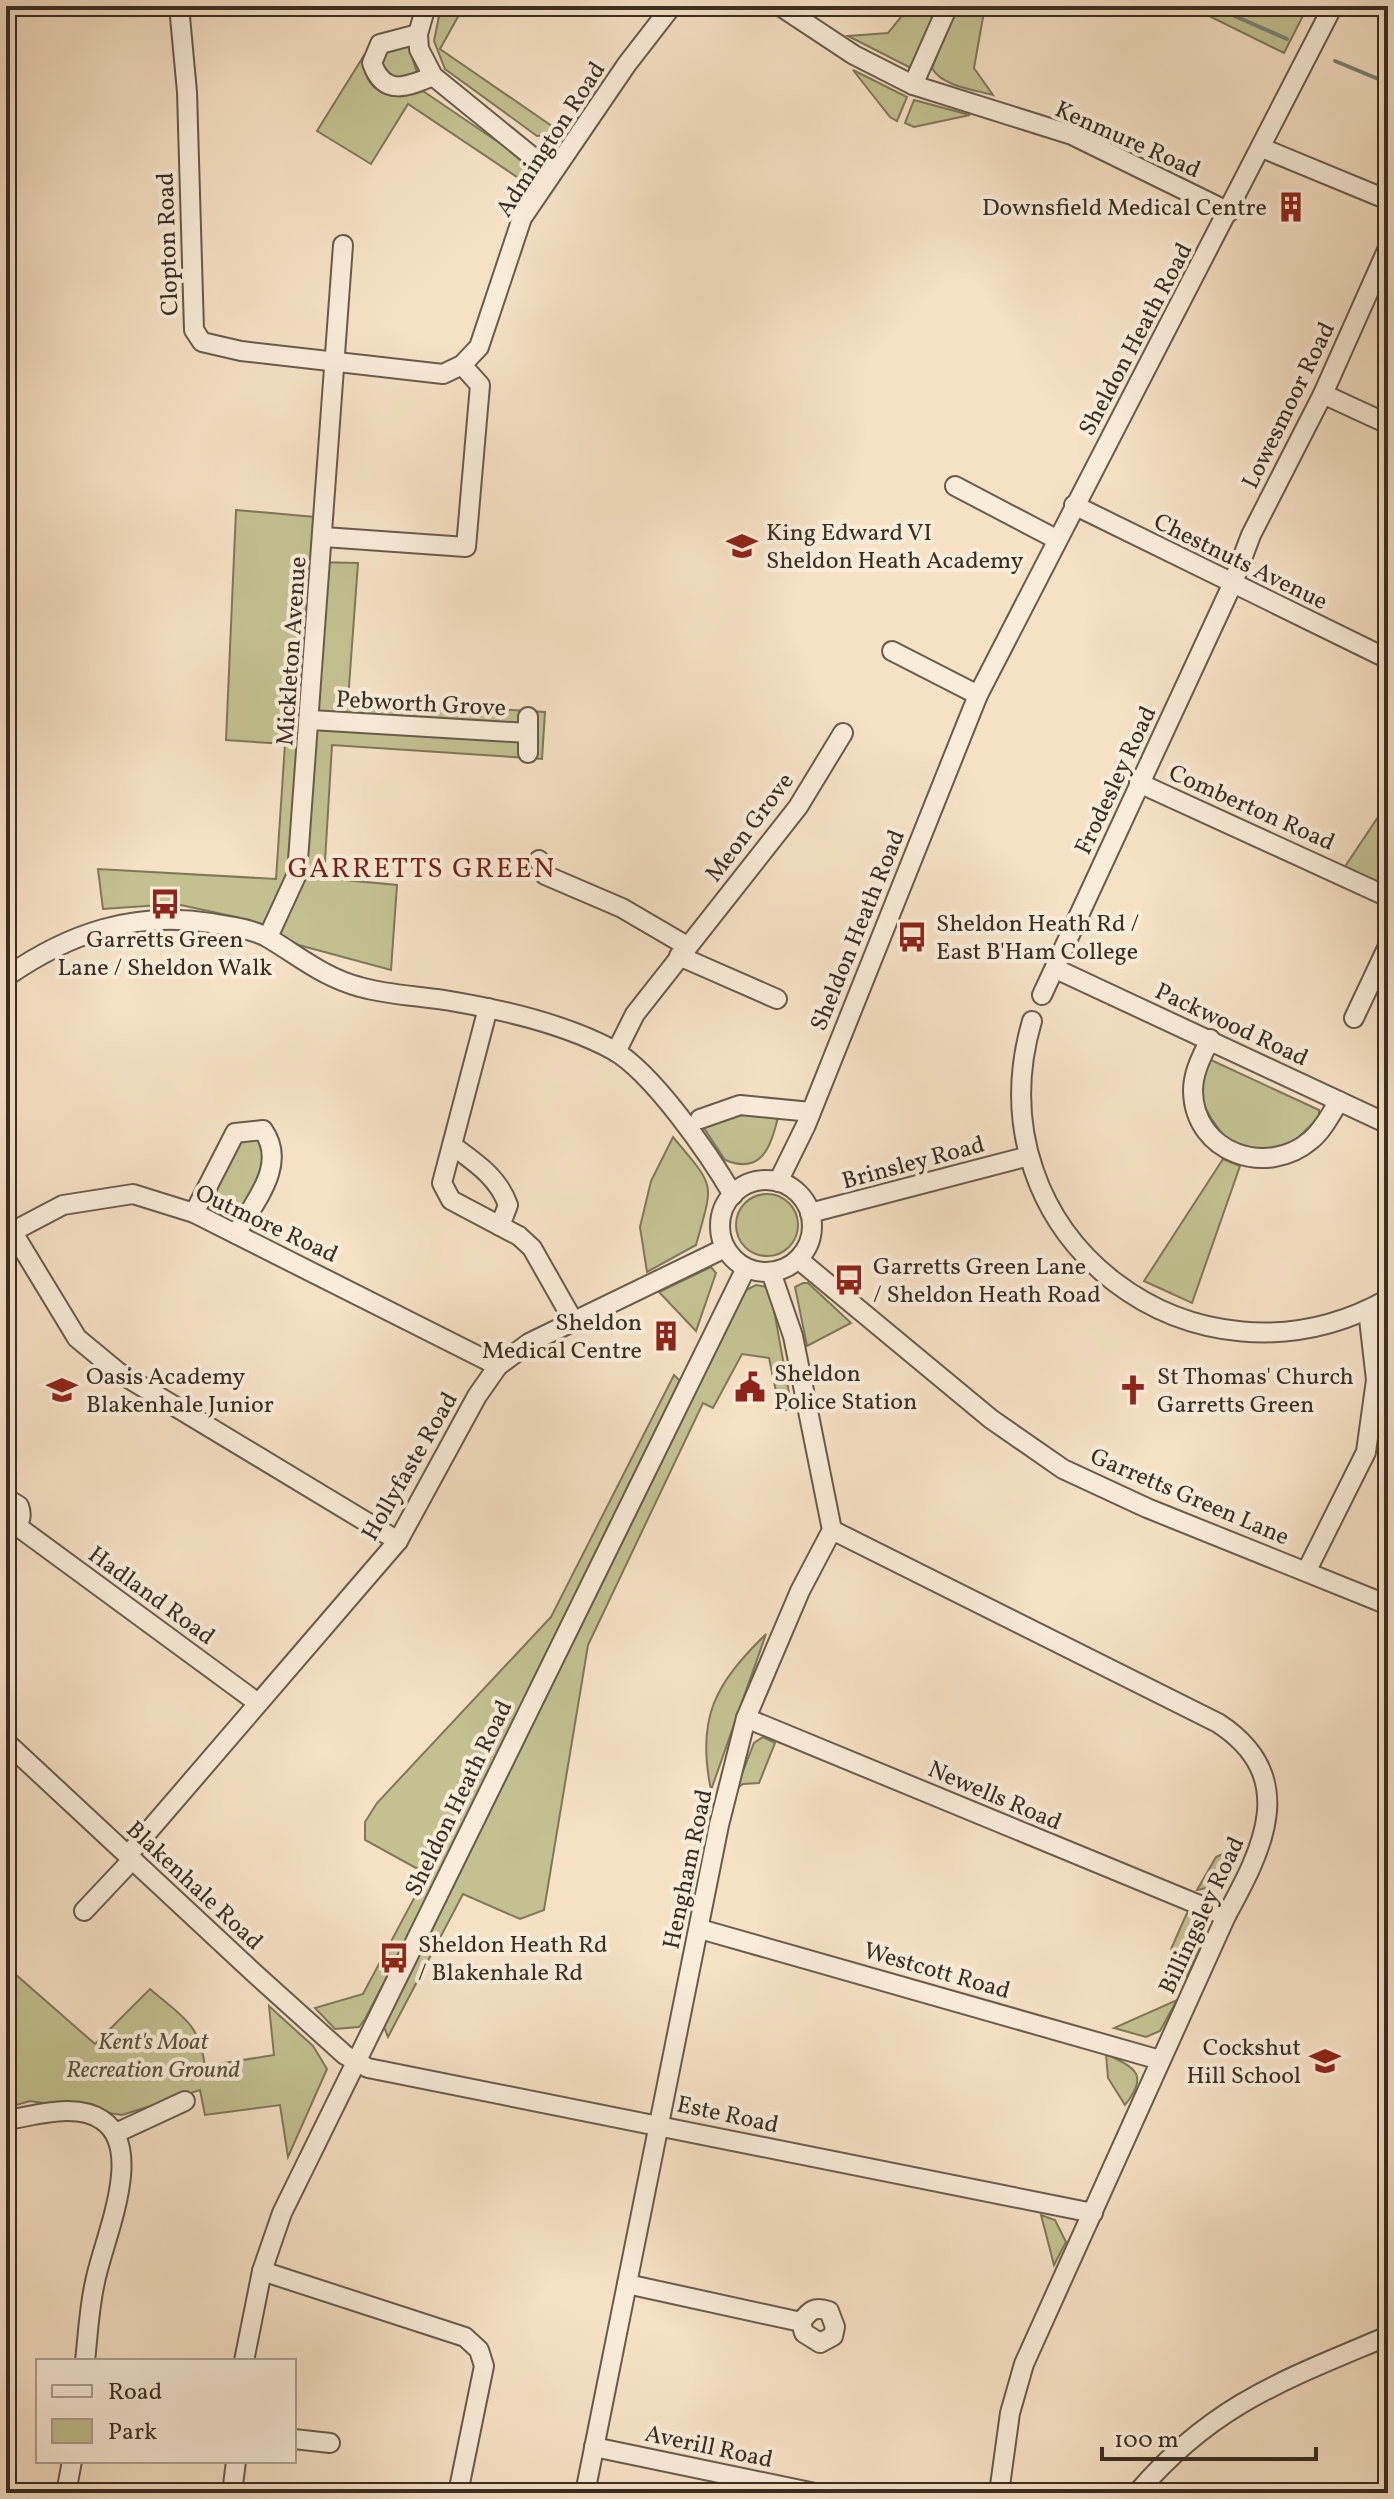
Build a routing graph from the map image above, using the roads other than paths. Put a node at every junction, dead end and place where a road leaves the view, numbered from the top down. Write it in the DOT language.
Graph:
graph roads {
  1 [pos="179,6"];
  2 [pos="426,6"];
  3 [pos="672,6"];
  4 [pos="780,6"];
  5 [pos="948,6"];
  6 [pos="1333,6"];
  7 [pos="418,34"];
  8 [pos="433,76"];
  9 [pos="913,85"];
  10 [pos="1262,148"];
  11 [pos="551,172"];
  12 [pos="1388,200"];
  13 [pos="1229,212"];
  14 [pos="343,245"];
  15 [pos="1388,248"];
  16 [pos="336,362"];
  17 [pos="462,365"];
  18 [pos="1323,394"];
  19 [pos="1388,424"];
  20 [pos="955,486"];
  21 [pos="1074,505"];
  22 [pos="324,537"];
  23 [pos="1056,539"];
  24 [pos="1232,585"];
  25 [pos="892,651"];
  26 [pos="1388,659"];
  27 [pos="978,695"];
  28 [pos="311,720"];
  29 [pos="843,733"];
  30 [pos="528,753"];
  31 [pos="1139,783"];
  32 [pos="540,872"];
  33 [pos="1388,897"];
  34 [pos="268,937"];
  35 [pos="1388,946"];
  36 [pos="683,951"];
  37 [pos="1056,969"];
  38 [pos="6,977"];
  39 [pos="1042,995"];
  40 [pos="777,999"];
  41 [pos="488,1008"];
  42 [pos="1354,1018"];
  43 [pos="1032,1021"];
  44 [pos="1210,1039"];
  45 [pos="616,1052"];
  46 [pos="1339,1101"];
  47 [pos="811,1112"];
  48 [pos="700,1119"];
  49 [pos="1388,1124"];
  50 [pos="453,1146"];
  51 [pos="1029,1156"];
  52 [pos="778,1182"];
  53 [pos="733,1195"];
  54 [pos="194,1213"];
  55 [pos="810,1213"];
  56 [pos="500,1226"];
  57 [pos="9,1233"];
  58 [pos="236,1234"];
  59 [pos="725,1248"];
  60 [pos="798,1259"];
  61 [pos="746,1268"];
  62 [pos="771,1272"];
  63 [pos="1388,1299"];
  64 [pos="1368,1310"];
  65 [pos="574,1322"];
  66 [pos="498,1366"];
  67 [pos="6,1498"];
  68 [pos="12,1528"];
  69 [pos="832,1530"];
  70 [pos="398,1541"];
  71 [pos="1307,1570"];
  72 [pos="1388,1605"];
  73 [pos="258,1703"];
  74 [pos="746,1718"];
  75 [pos="6,1742"];
  76 [pos="130,1857"];
  77 [pos="84,1911"];
  78 [pos="1226,1916"];
  79 [pos="700,1929"];
  80 [pos="1160,2060"];
  81 [pos="354,2062"];
  82 [pos="185,2101"];
  83 [pos="6,2120"];
  84 [pos="658,2124"];
  85 [pos="116,2133"];
  86 [pos="1093,2213"];
  87 [pos="262,2271"];
  88 [pos="627,2284"];
  89 [pos="801,2322"];
  90 [pos="1388,2336"];
  91 [pos="85,2359"];
  92 [pos="244,2359"];
  93 [pos="311,2421"];
  94 [pos="301,2439"];
  95 [pos="330,2443"];
  96 [pos="594,2447"];
  97 [pos="72,2463"];
  98 [pos="236,2463"];
  99 [pos="66,2493"];
  100 [pos="232,2493"];
  101 [pos="458,2493"];
  102 [pos="585,2493"];
  103 [pos="815,2493"];
  104 [pos="999,2493"];
  105 [pos="1137,2493"];
  1 -- 16 [label="street, Clopton Road"];
  2 -- 7 [label="street"];
  3 -- 11 [label="street, Admington Road"];
  4 -- 9 [label="street, Kenmure Road"];
  5 -- 9 [label="street"];
  6 -- 10 [label="street, Sheldon Heath Road"];
  7 -- 8 [label="street"];
  7 -- 8 [label="street"];
  8 -- 11 [label="street"];
  9 -- 13 [label="street, Kenmure Road"];
  10 -- 12 [label="street"];
  10 -- 13 [label="street, Sheldon Heath Road"];
  11 -- 17 [label="street, Admington Road"];
  13 -- 21 [label="street, Sheldon Heath Road"];
  14 -- 16 [label="street, Mickleton Avenue"];
  15 -- 18 [label="street, Lowesmoor Road"];
  16 -- 17 [label="street"];
  16 -- 22 [label="street, Mickleton Avenue"];
  17 -- 22 [label="street"];
  18 -- 19 [label="street"];
  18 -- 24 [label="street, Lowesmoor Road"];
  20 -- 23 [label="street"];
  21 -- 23 [label="street, Sheldon Heath Road"];
  21 -- 24 [label="street, Chestnuts Avenue"];
  22 -- 28 [label="street, Mickleton Avenue"];
  23 -- 27 [label="street, Sheldon Heath Road"];
  24 -- 26 [label="street, Chestnuts Avenue"];
  24 -- 31 [label="street, Frodesley Road"];
  25 -- 27 [label="street"];
  27 -- 47 [label="street, Sheldon Heath Road"];
  28 -- 30 [label="street, Pebworth Grove"];
  28 -- 34 [label="street, Mickleton Avenue"];
  29 -- 36 [label="street, Meon Grove"];
  31 -- 33 [label="street, Comberton Road"];
  31 -- 37 [label="street, Frodesley Road"];
  32 -- 36 [label="street"];
  34 -- 38 [label="street"];
  34 -- 41 [label="street"];
  35 -- 42 [label="street"];
  36 -- 40 [label="street"];
  36 -- 45 [label="street, Meon Grove"];
  37 -- 39 [label="street, Frodesley Road"];
  37 -- 44 [label="street, Packwood Road"];
  41 -- 45 [label="street"];
  41 -- 50 [label="street"];
  43 -- 51 [label="street"];
  44 -- 46 [label="street, Packwood Road"];
  44 -- 46 [label="street"];
  45 -- 53 [label="street"];
  46 -- 49 [label="street, Packwood Road"];
  47 -- 48 [label="street"];
  47 -- 52 [label="street, Sheldon Heath Road"];
  50 -- 56 [label="street"];
  50 -- 56 [label="street"];
  51 -- 55 [label="street, Brinsley Road"];
  51 -- 64 [label="street"];
  52 -- 53 [label="street"];
  52 -- 55 [label="street"];
  53 -- 59 [label="street"];
  54 -- 57 [label="street, Outmore Road"];
  54 -- 58 [label="street, Outmore Road"];
  54 -- 58 [label="street"];
  55 -- 60 [label="street"];
  56 -- 65 [label="street"];
  57 -- 70 [label="street"];
  58 -- 66 [label="street, Outmore Road"];
  59 -- 61 [label="street"];
  59 -- 65 [label="street, Hollyfaste Road"];
  60 -- 62 [label="street"];
  60 -- 71 [label="street, Garretts Green Lane"];
  61 -- 62 [label="street"];
  61 -- 81 [label="street, Sheldon Heath Road"];
  62 -- 69 [label="street"];
  63 -- 64 [label="street"];
  64 -- 71 [label="street"];
  65 -- 66 [label="street, Hollyfaste Road"];
  66 -- 70 [label="street, Hollyfaste Road"];
  67 -- 68 [label="street, Hadland Road"];
  68 -- 73 [label="street, Hadland Road"];
  69 -- 74 [label="street, Hengham Road"];
  69 -- 78 [label="street, Billingsley Road"];
  70 -- 73 [label="street, Hollyfaste Road"];
  71 -- 72 [label="street, Garretts Green Lane"];
  73 -- 76 [label="street, Hollyfaste Road"];
  74 -- 78 [label="street, Newells Road"];
  74 -- 79 [label="street, Hengham Road"];
  75 -- 76 [label="street, Blakenhale Road"];
  76 -- 77 [label="street, Hollyfaste Road"];
  76 -- 81 [label="street, Blakenhale Road"];
  78 -- 80 [label="street, Billingsley Road"];
  79 -- 80 [label="street, Westcott Road"];
  79 -- 84 [label="street, Hengham Road"];
  80 -- 86 [label="street, Billingsley Road"];
  81 -- 84 [label="street, Este Road"];
  81 -- 87 [label="street, Sheldon Heath Road"];
  82 -- 85 [label="street"];
  83 -- 85 [label="street"];
  84 -- 86 [label="street, Este Road"];
  84 -- 88 [label="street, Hengham Road"];
  85 -- 91 [label="street"];
  86 -- 104 [label="street, Billingsley Road"];
  87 -- 92 [label="street, Sheldon Heath Road"];
  87 -- 101 [label="street"];
  88 -- 89 [label="street"];
  88 -- 96 [label="street, Hengham Road"];
  90 -- 105 [label="street"];
  93 -- 94 [label="street"];
  94 -- 95 [label="street"];
  96 -- 102 [label="street, Hengham Road"];
  96 -- 103 [label="street, Averill Road"];
  97 -- 99 [label="street"];
  98 -- 100 [label="street"];
}
